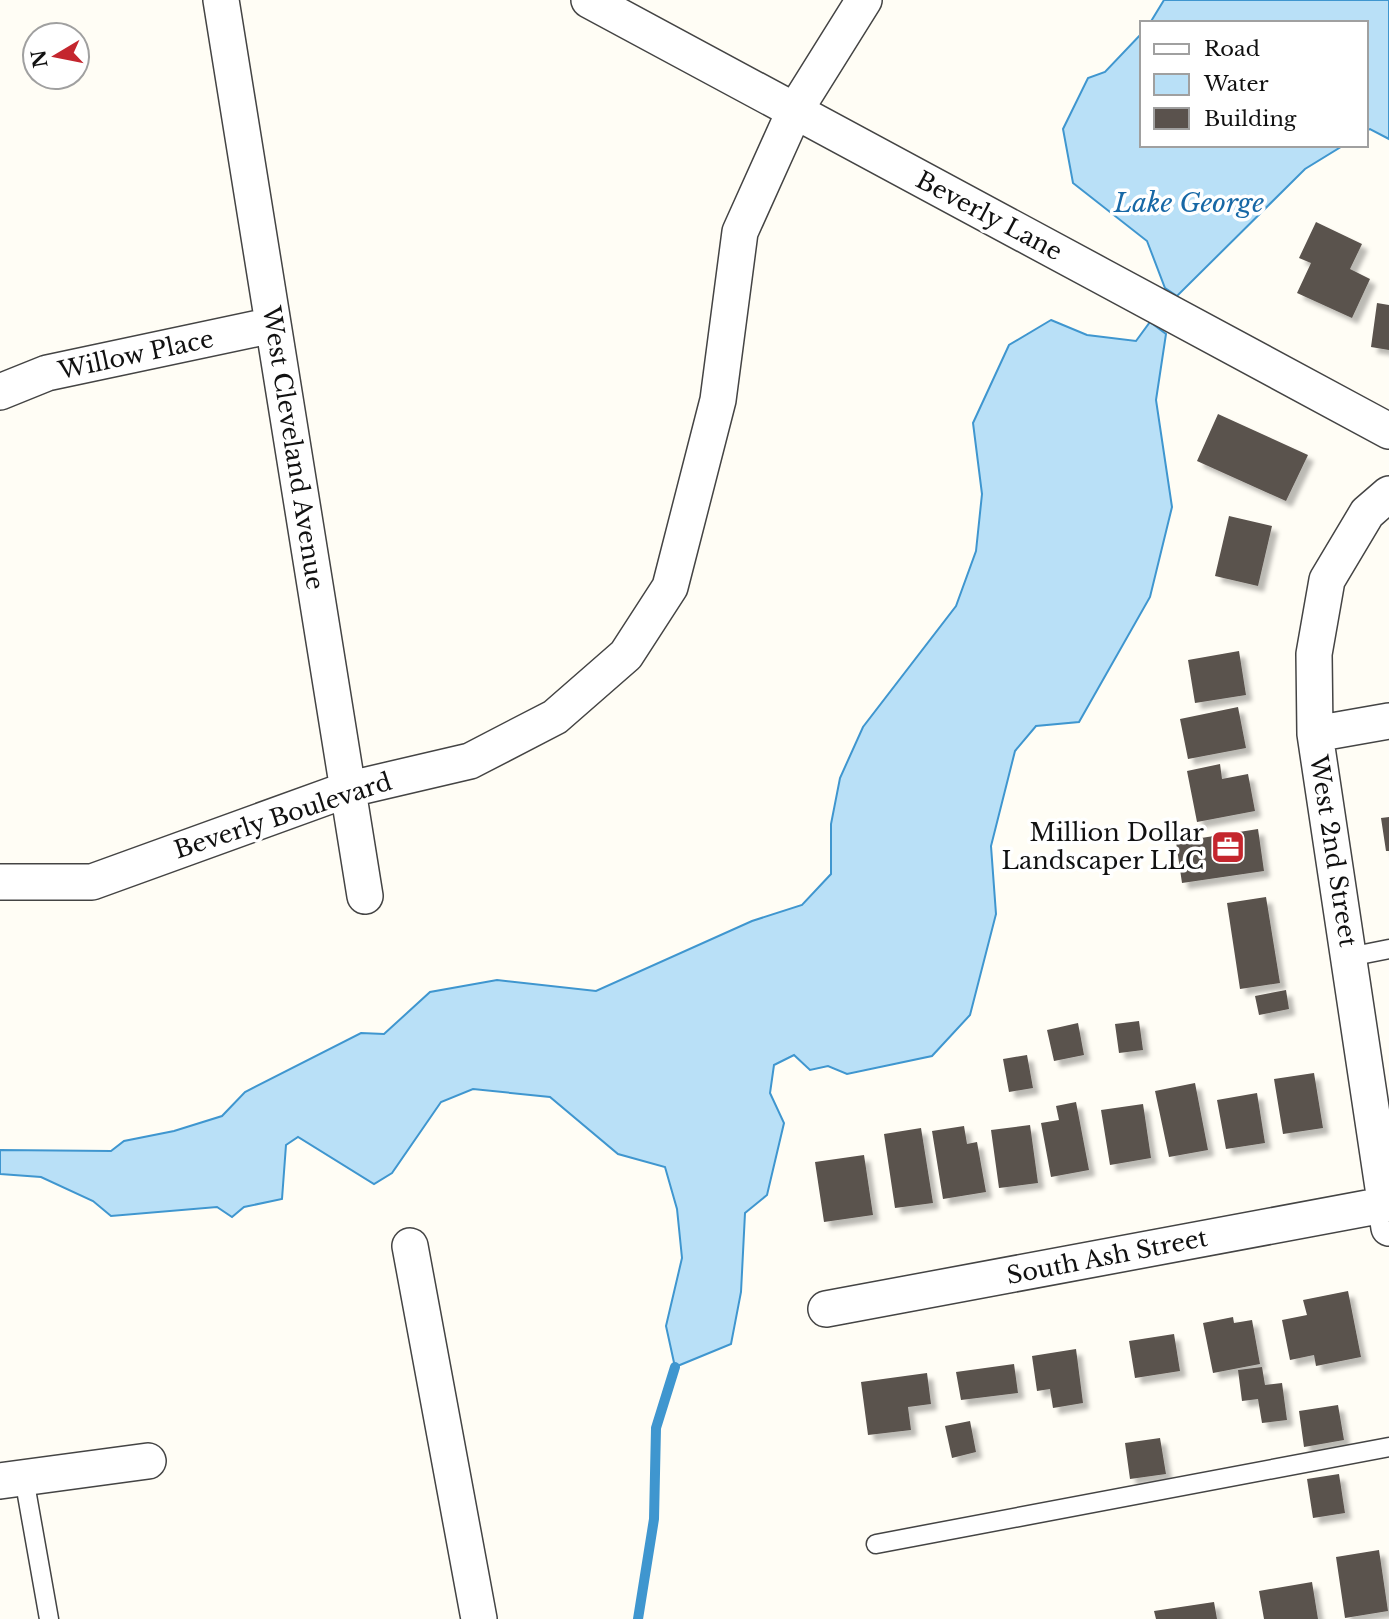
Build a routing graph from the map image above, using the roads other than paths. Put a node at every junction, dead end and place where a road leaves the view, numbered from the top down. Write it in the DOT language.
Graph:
graph roads {
  1 [pos="221,0"];
  2 [pos="589,0"];
  3 [pos="864,0"];
  4 [pos="794,113"];
  5 [pos="273,325"];
  6 [pos="0,392"];
  7 [pos="1389,431"];
  8 [pos="1389,494"];
  9 [pos="1389,721"];
  10 [pos="1315,734"];
  11 [pos="346,790"];
  12 [pos="0,882"];
  13 [pos="365,897"];
  14 [pos="1389,949"];
  15 [pos="1349,957"];
  16 [pos="1388,1212"];
  17 [pos="410,1245"];
  18 [pos="825,1309"];
  19 [pos="1389,1447"];
  20 [pos="149,1461"];
  21 [pos="12,1480"];
  22 [pos="876,1544"];
  23 [pos="49,1619"];
  24 [pos="479,1619"];
  1 -- 5 [label="street, West Cleveland Avenue"];
  2 -- 4 [label="street, Beverly Lane"];
  3 -- 4 [label="street, Beverly Boulevard"];
  4 -- 7 [label="street, Beverly Lane"];
  4 -- 11 [label="street, Beverly Boulevard"];
  5 -- 6 [label="street, Willow Place"];
  5 -- 11 [label="street, West Cleveland Avenue"];
  8 -- 10 [label="street, West 2nd Street"];
  9 -- 10 [label="street"];
  10 -- 15 [label="street, West 2nd Street"];
  11 -- 12 [label="street, Beverly Boulevard"];
  11 -- 13 [label="street, West Cleveland Avenue"];
  14 -- 15 [label="lane"];
  15 -- 16 [label="street, West 2nd Street"];
  16 -- 18 [label="street, South Ash Street"];
  17 -- 24 [label="street"];
  19 -- 22 [label="lane"];
  20 -- 21 [label="street"];
  21 -- 23 [label="lane"];
}
